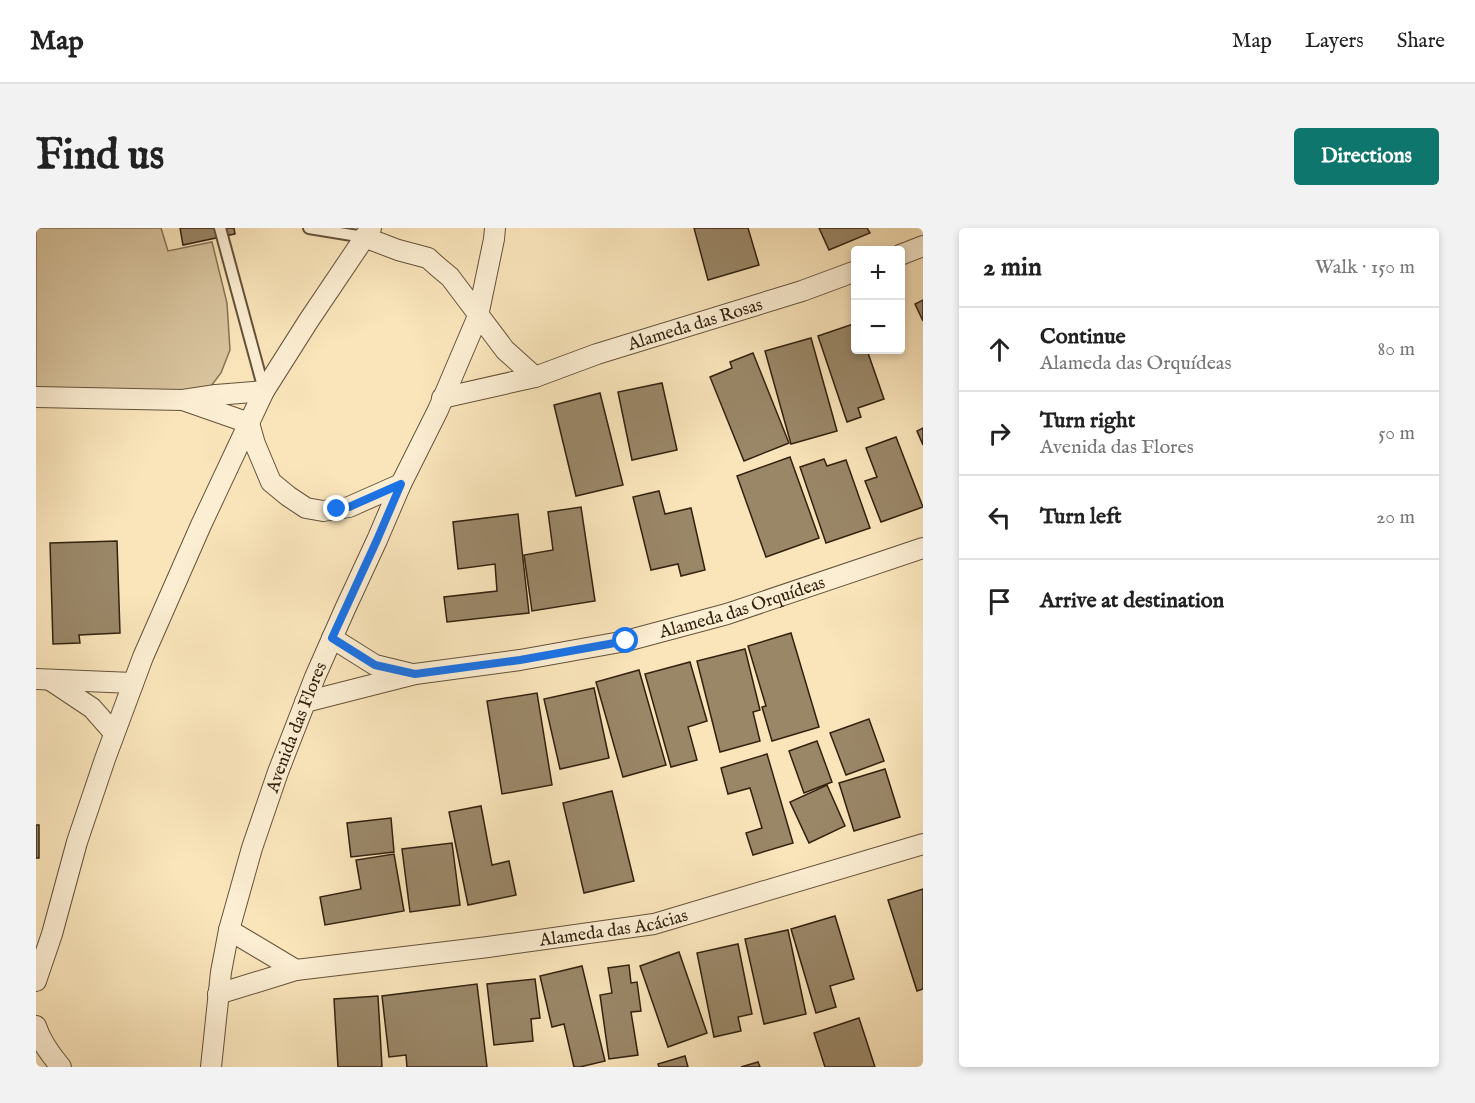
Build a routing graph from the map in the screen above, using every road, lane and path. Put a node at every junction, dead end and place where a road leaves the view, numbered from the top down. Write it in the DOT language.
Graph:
graph roads {
  1 [pos="220,228"];
  2 [pos="309,228"];
  3 [pos="495,228"];
  4 [pos="368,233"];
  5 [pos="923,246"];
  6 [pos="905,253"];
  7 [pos="851,273"];
  8 [pos="478,316"];
  9 [pos="535,377"];
  10 [pos="264,391"];
  11 [pos="36,397"];
  12 [pos="442,398"];
  13 [pos="183,400"];
  14 [pos="249,423"];
  15 [pos="401,484"];
  16 [pos="923,548"];
  17 [pos="332,638"];
  18 [pos="415,674"];
  19 [pos="43,680"];
  20 [pos="133,683"];
  21 [pos="305,702"];
  22 [pos="114,733"];
  23 [pos="923,844"];
  24 [pos="229,930"];
  25 [pos="296,970"];
  26 [pos="38,974"];
  27 [pos="218,994"];
  28 [pos="36,1026"];
  29 [pos="209,1065"];
  30 [pos="61,1067"];
  1 -- 10 [label="lane"];
  2 -- 4 [label="lane"];
  3 -- 8 [label="street, Avenida das Flores"];
  4 -- 8 [label="street"];
  4 -- 10 [label="street"];
  5 -- 6 [label="street"];
  7 -- 9 [label="street, Alameda das Rosas"];
  8 -- 9 [label="street"];
  8 -- 12 [label="street, Avenida das Flores"];
  9 -- 12 [label="street, Alameda das Rosas"];
  10 -- 13 [label="street"];
  10 -- 14 [label="street"];
  11 -- 13 [label="street"];
  12 -- 15 [label="street, Avenida das Flores"];
  13 -- 14 [label="street"];
  14 -- 15 [label="street"];
  14 -- 20 [label="street"];
  15 -- 17 [label="street, Avenida das Flores"];
  16 -- 18 [label="street, Alameda das Orquídeas"];
  17 -- 18 [label="street, Alameda das Orquídeas"];
  17 -- 21 [label="street, Avenida das Flores"];
  18 -- 21 [label="street, Alameda das Orquídeas"];
  19 -- 20 [label="street"];
  19 -- 22 [label="street"];
  20 -- 22 [label="street"];
  21 -- 24 [label="street, Avenida das Flores"];
  22 -- 26 [label="street"];
  23 -- 25 [label="street, Alameda das Acácias"];
  24 -- 25 [label="street"];
  24 -- 27 [label="street, Avenida das Flores"];
  25 -- 27 [label="street, Alameda das Acácias"];
  27 -- 29 [label="street, Avenida das Flores"];
  28 -- 30 [label="street"];
}
